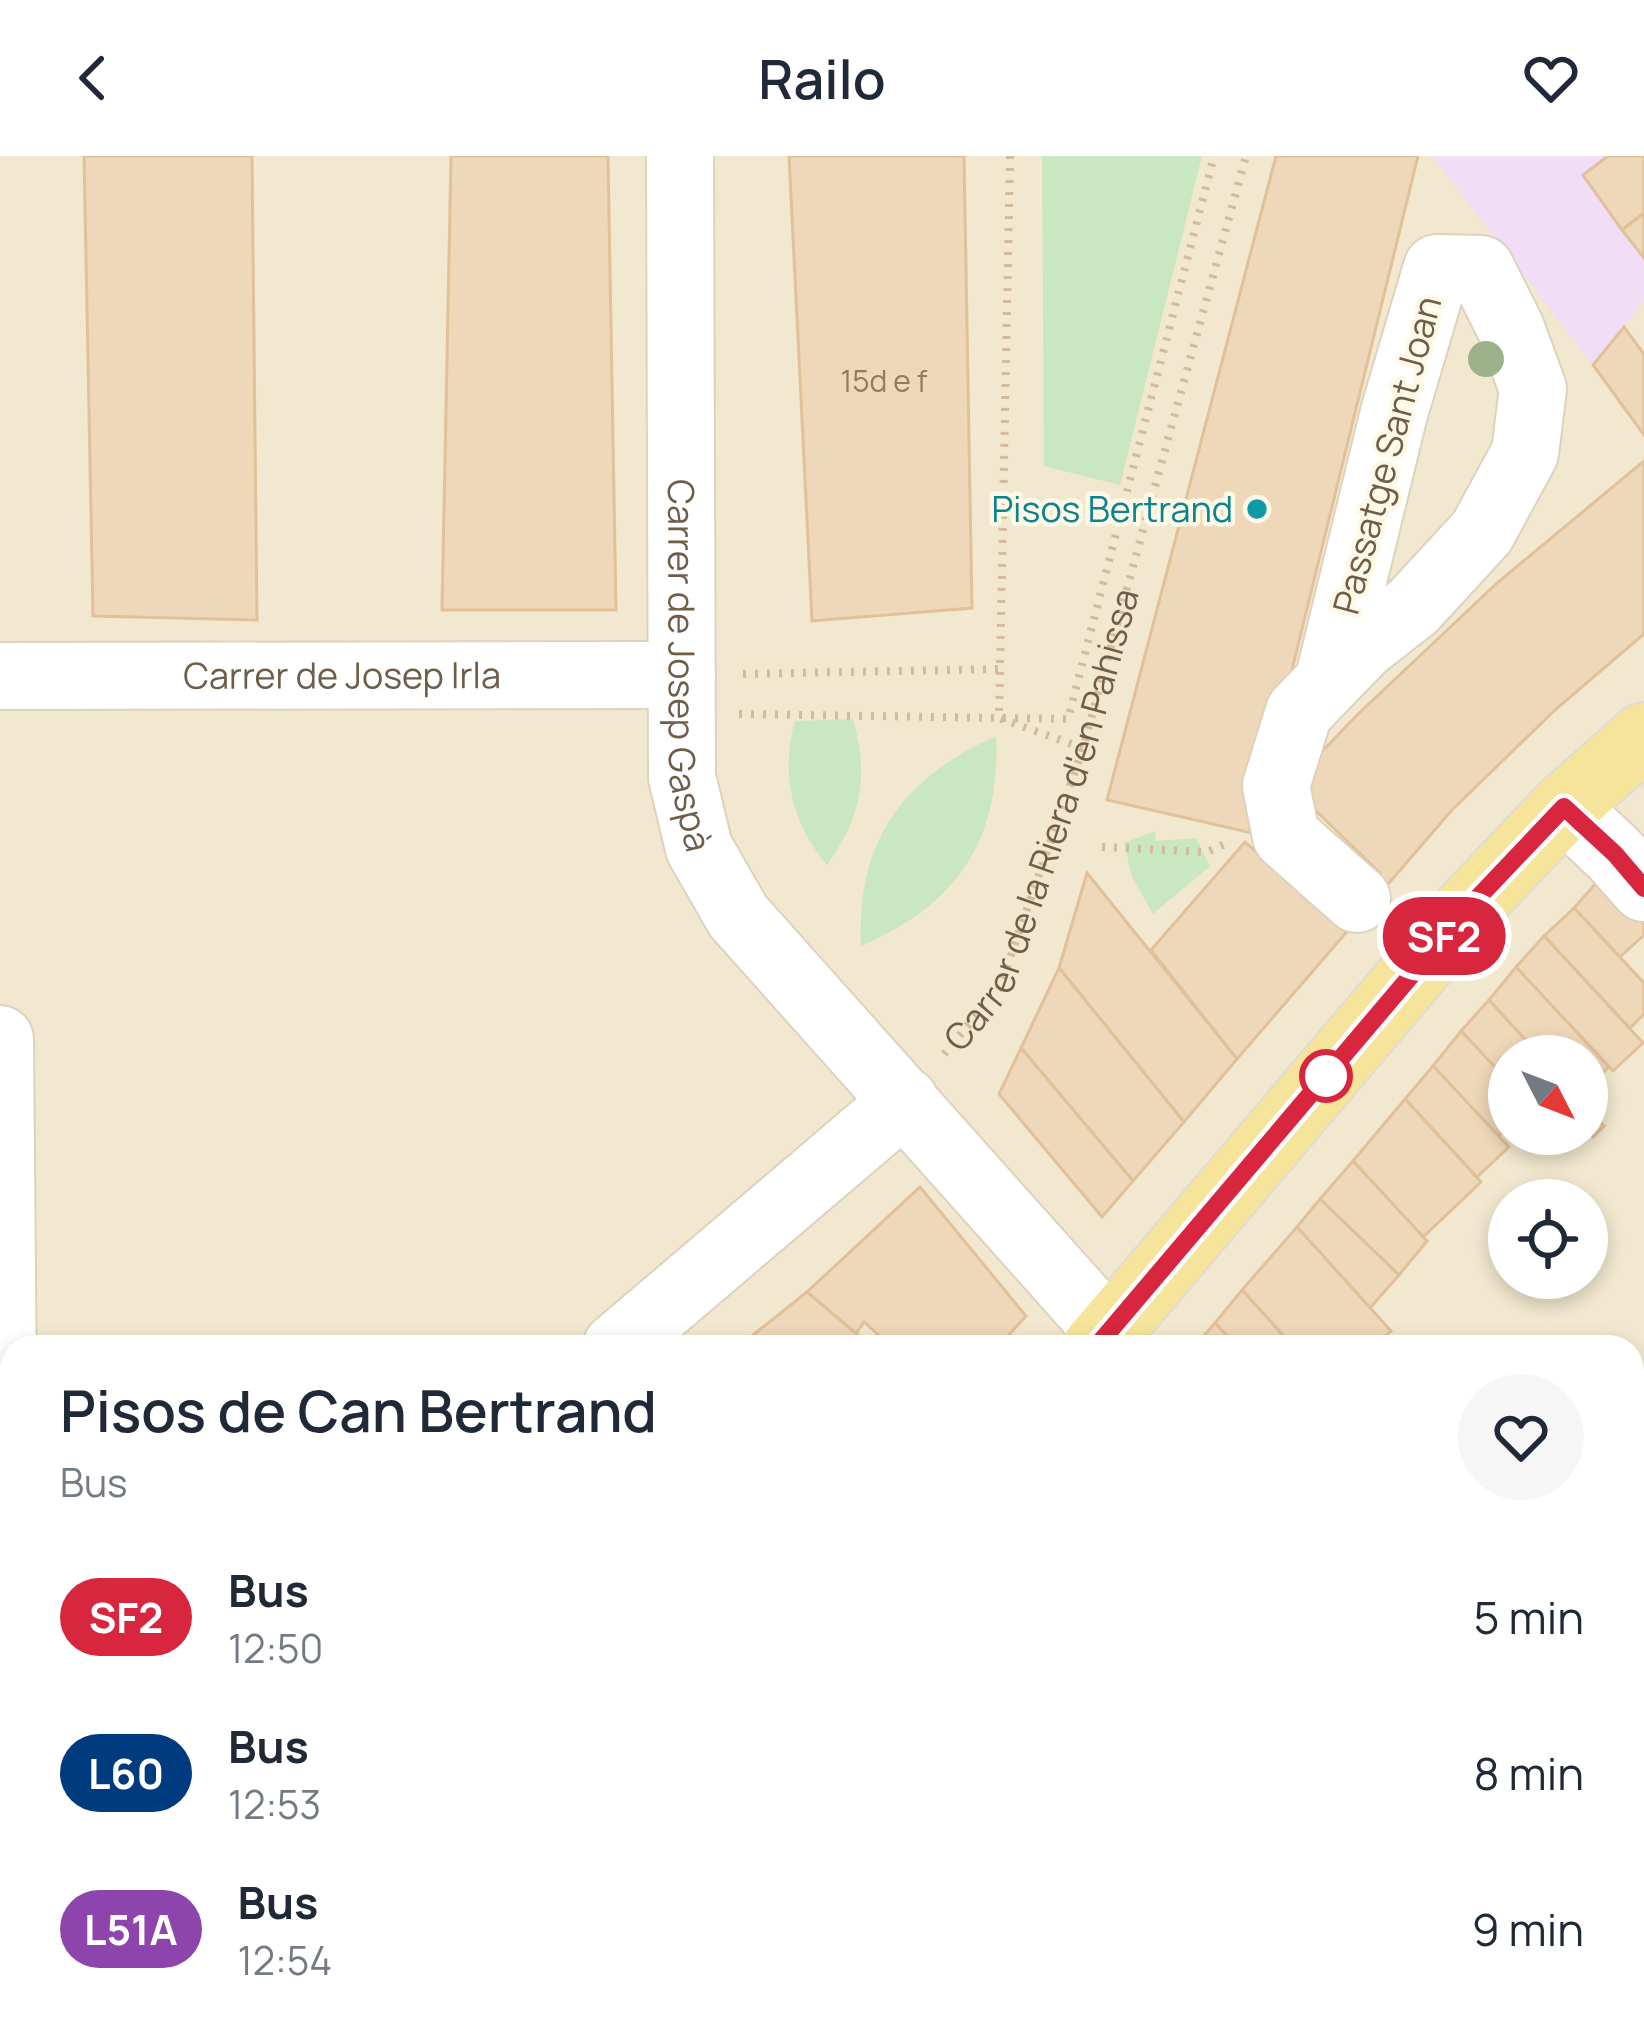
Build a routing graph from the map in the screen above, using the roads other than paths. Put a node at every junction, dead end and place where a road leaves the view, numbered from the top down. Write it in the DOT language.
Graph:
graph roads {
  1 [pos="680,156"];
  2 [pos="0,676"];
  3 [pos="1328,682"];
  4 [pos="682,694"];
  5 [pos="1644,736"];
  6 [pos="1564,807"];
  7 [pos="1644,888"];
  8 [pos="1426,957"];
  9 [pos="0,1039"];
  10 [pos="905,1101"];
  11 [pos="2,1335"];
  12 [pos="630,1335"];
  13 [pos="1099,1335"];
  14 [pos="1107,1335"];
  1 -- 4 [label="street, Carrer de Josep Gaspà"];
  2 -- 4 [label="street, Carrer de Josep Irla"];
  3 -- 3 [label="street, Passatge Sant Joan"];
  3 -- 8 [label="street, Passatge Sant Joan"];
  4 -- 10 [label="street, Carrer de Josep Gaspà"];
  5 -- 6 [label="main road"];
  6 -- 7 [label="street"];
  6 -- 8 [label="main road"];
  8 -- 14 [label="main road"];
  9 -- 11 [label="street"];
  10 -- 12 [label="street"];
  10 -- 13 [label="street, Carrer de Josep Gaspà"];
}
